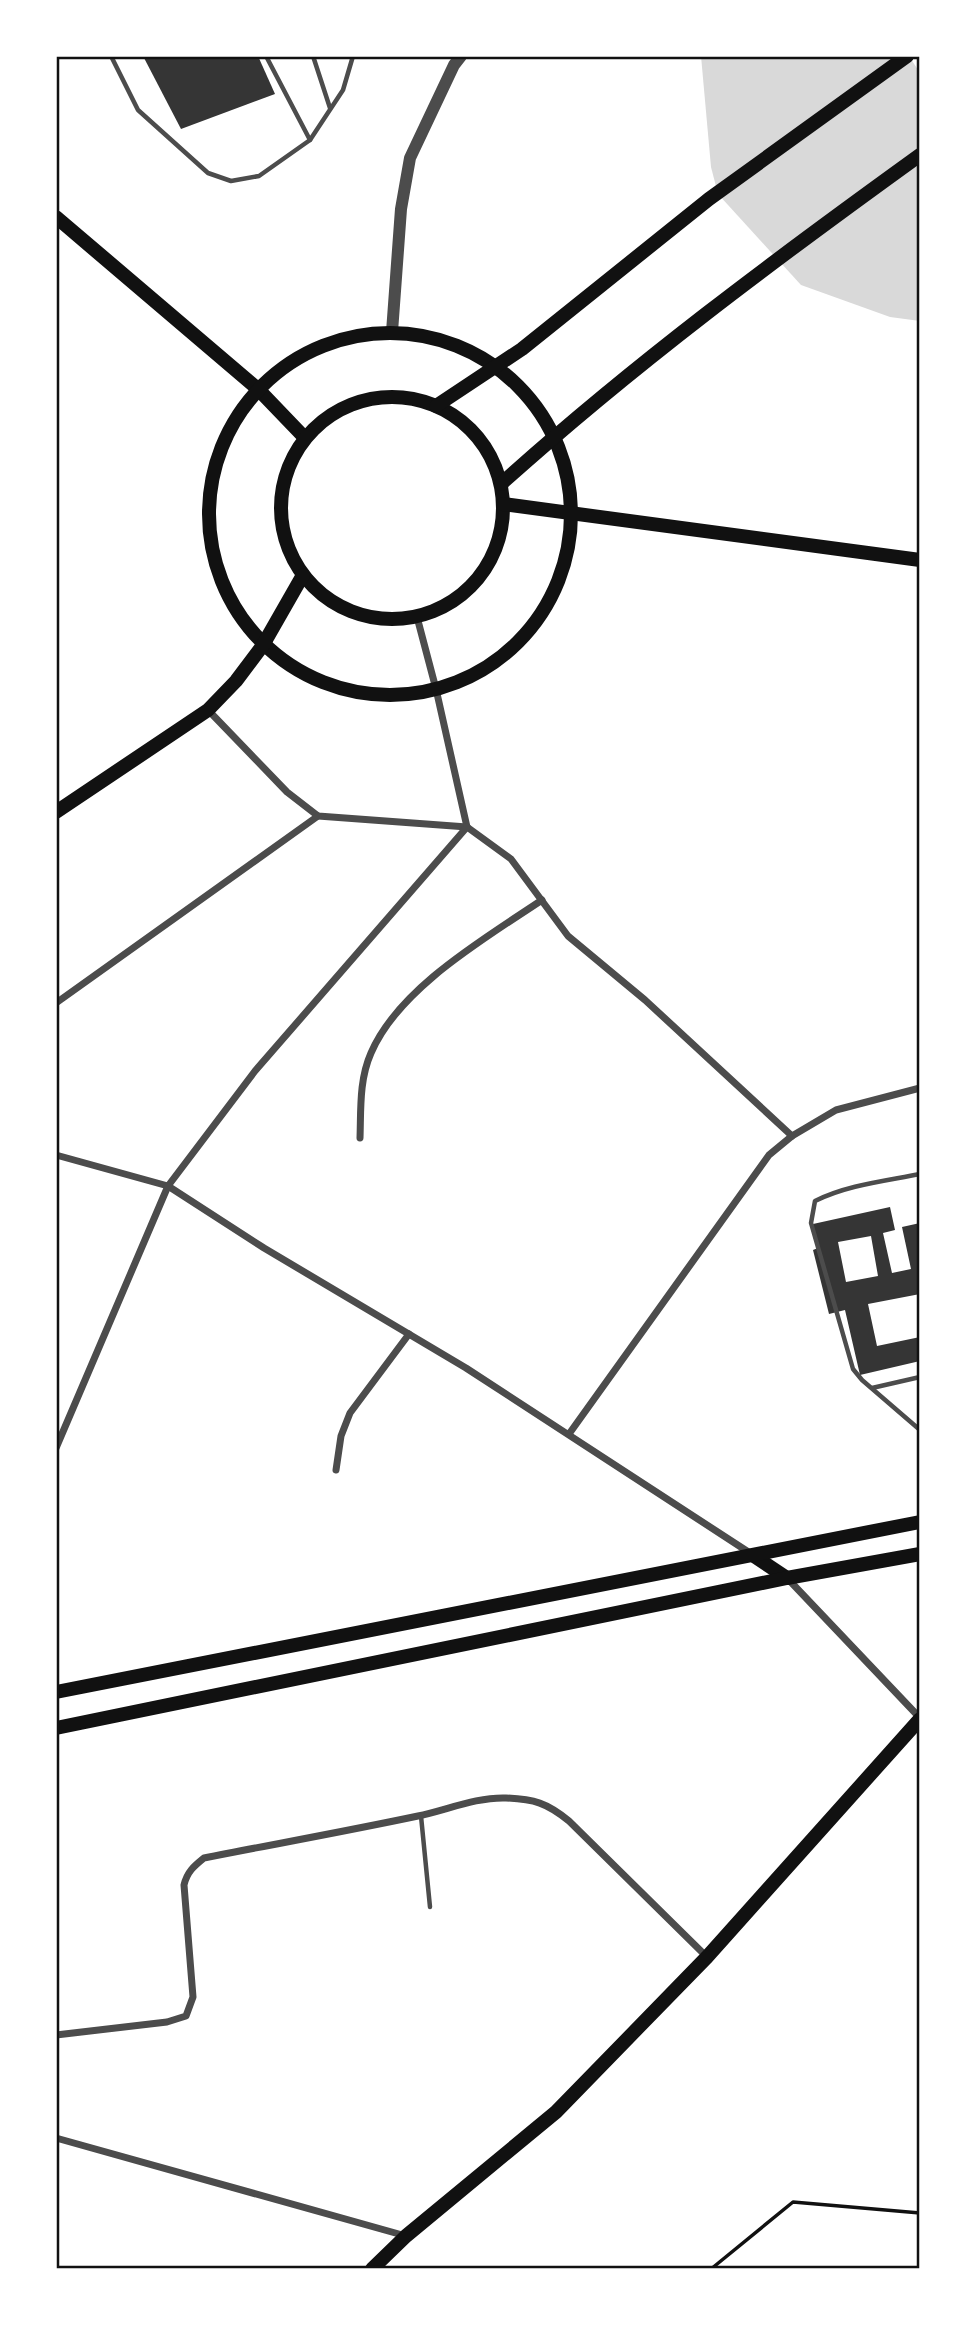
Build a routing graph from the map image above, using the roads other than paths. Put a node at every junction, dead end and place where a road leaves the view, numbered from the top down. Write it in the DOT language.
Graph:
graph roads {
  1 [pos="111,56"];
  2 [pos="266,56"];
  3 [pos="313,56"];
  4 [pos="353,56"];
  5 [pos="907,56"];
  6 [pos="457,59"];
  7 [pos="331,109"];
  8 [pos="310,140"];
  9 [pos="920,155"];
  10 [pos="56,217"];
  11 [pos="391,332"];
  12 [pos="495,368"];
  13 [pos="259,390"];
  14 [pos="436,406"];
  15 [pos="553,437"];
  16 [pos="305,438"];
  17 [pos="501,484"];
  18 [pos="503,504"];
  19 [pos="570,513"];
  20 [pos="920,560"];
  21 [pos="303,575"];
  22 [pos="417,617"];
  23 [pos="263,645"];
  24 [pos="436,689"];
  25 [pos="208,710"];
  26 [pos="56,812"];
  27 [pos="318,816"];
  28 [pos="467,827"];
  29 [pos="541,900"];
  30 [pos="56,1003"];
  31 [pos="920,1088"];
  32 [pos="792,1136"];
  33 [pos="360,1138"];
  34 [pos="56,1155"];
  35 [pos="920,1174"];
  36 [pos="168,1185"];
  37 [pos="409,1334"];
  38 [pos="920,1377"];
  39 [pos="872,1388"];
  40 [pos="920,1430"];
  41 [pos="569,1434"];
  42 [pos="56,1448"];
  43 [pos="336,1470"];
  44 [pos="920,1522"];
  45 [pos="920,1554"];
  46 [pos="754,1556"];
  47 [pos="787,1578"];
  48 [pos="56,1692"];
  49 [pos="920,1718"];
  50 [pos="56,1728"];
  51 [pos="421,1816"];
  52 [pos="430,1907"];
  53 [pos="707,1957"];
  54 [pos="56,2035"];
  55 [pos="56,2138"];
  56 [pos="406,2236"];
  57 [pos="372,2269"];
  1 -- 8 [label="lane"];
  2 -- 8 [label="lane"];
  3 -- 7 [label="lane"];
  4 -- 7 [label="lane"];
  5 -- 12 [label="main road"];
  6 -- 11 [label="street"];
  7 -- 8 [label="lane"];
  9 -- 15 [label="main road"];
  10 -- 13 [label="main road"];
  11 -- 12 [label="main road"];
  11 -- 13 [label="main road"];
  12 -- 14 [label="main road"];
  12 -- 15 [label="main road"];
  13 -- 16 [label="main road"];
  13 -- 23 [label="main road"];
  14 -- 16 [label="main road"];
  14 -- 17 [label="main road"];
  15 -- 17 [label="main road"];
  15 -- 19 [label="main road"];
  16 -- 21 [label="main road"];
  17 -- 18 [label="main road"];
  18 -- 19 [label="main road"];
  18 -- 22 [label="main road"];
  19 -- 20 [label="main road"];
  19 -- 24 [label="main road"];
  21 -- 22 [label="main road"];
  21 -- 23 [label="main road"];
  22 -- 24 [label="street"];
  23 -- 24 [label="main road"];
  23 -- 25 [label="main road"];
  24 -- 28 [label="street"];
  25 -- 26 [label="main road"];
  25 -- 27 [label="street"];
  27 -- 28 [label="street"];
  27 -- 30 [label="street"];
  28 -- 29 [label="street"];
  28 -- 36 [label="street"];
  29 -- 32 [label="street"];
  29 -- 33 [label="street"];
  31 -- 32 [label="street"];
  32 -- 41 [label="street"];
  34 -- 36 [label="street"];
  35 -- 39 [label="lane"];
  36 -- 37 [label="street"];
  36 -- 42 [label="street"];
  37 -- 41 [label="street"];
  37 -- 43 [label="street"];
  38 -- 39 [label="lane"];
  39 -- 40 [label="lane"];
  41 -- 46 [label="street"];
  44 -- 46 [label="main road"];
  45 -- 47 [label="main road"];
  46 -- 47 [label="main road"];
  46 -- 48 [label="main road"];
  47 -- 49 [label="street"];
  47 -- 50 [label="main road"];
  49 -- 53 [label="main road"];
  51 -- 52 [label="lane"];
  51 -- 53 [label="street"];
  51 -- 54 [label="street"];
  53 -- 56 [label="main road"];
  55 -- 56 [label="street"];
  56 -- 57 [label="main road"];
}
